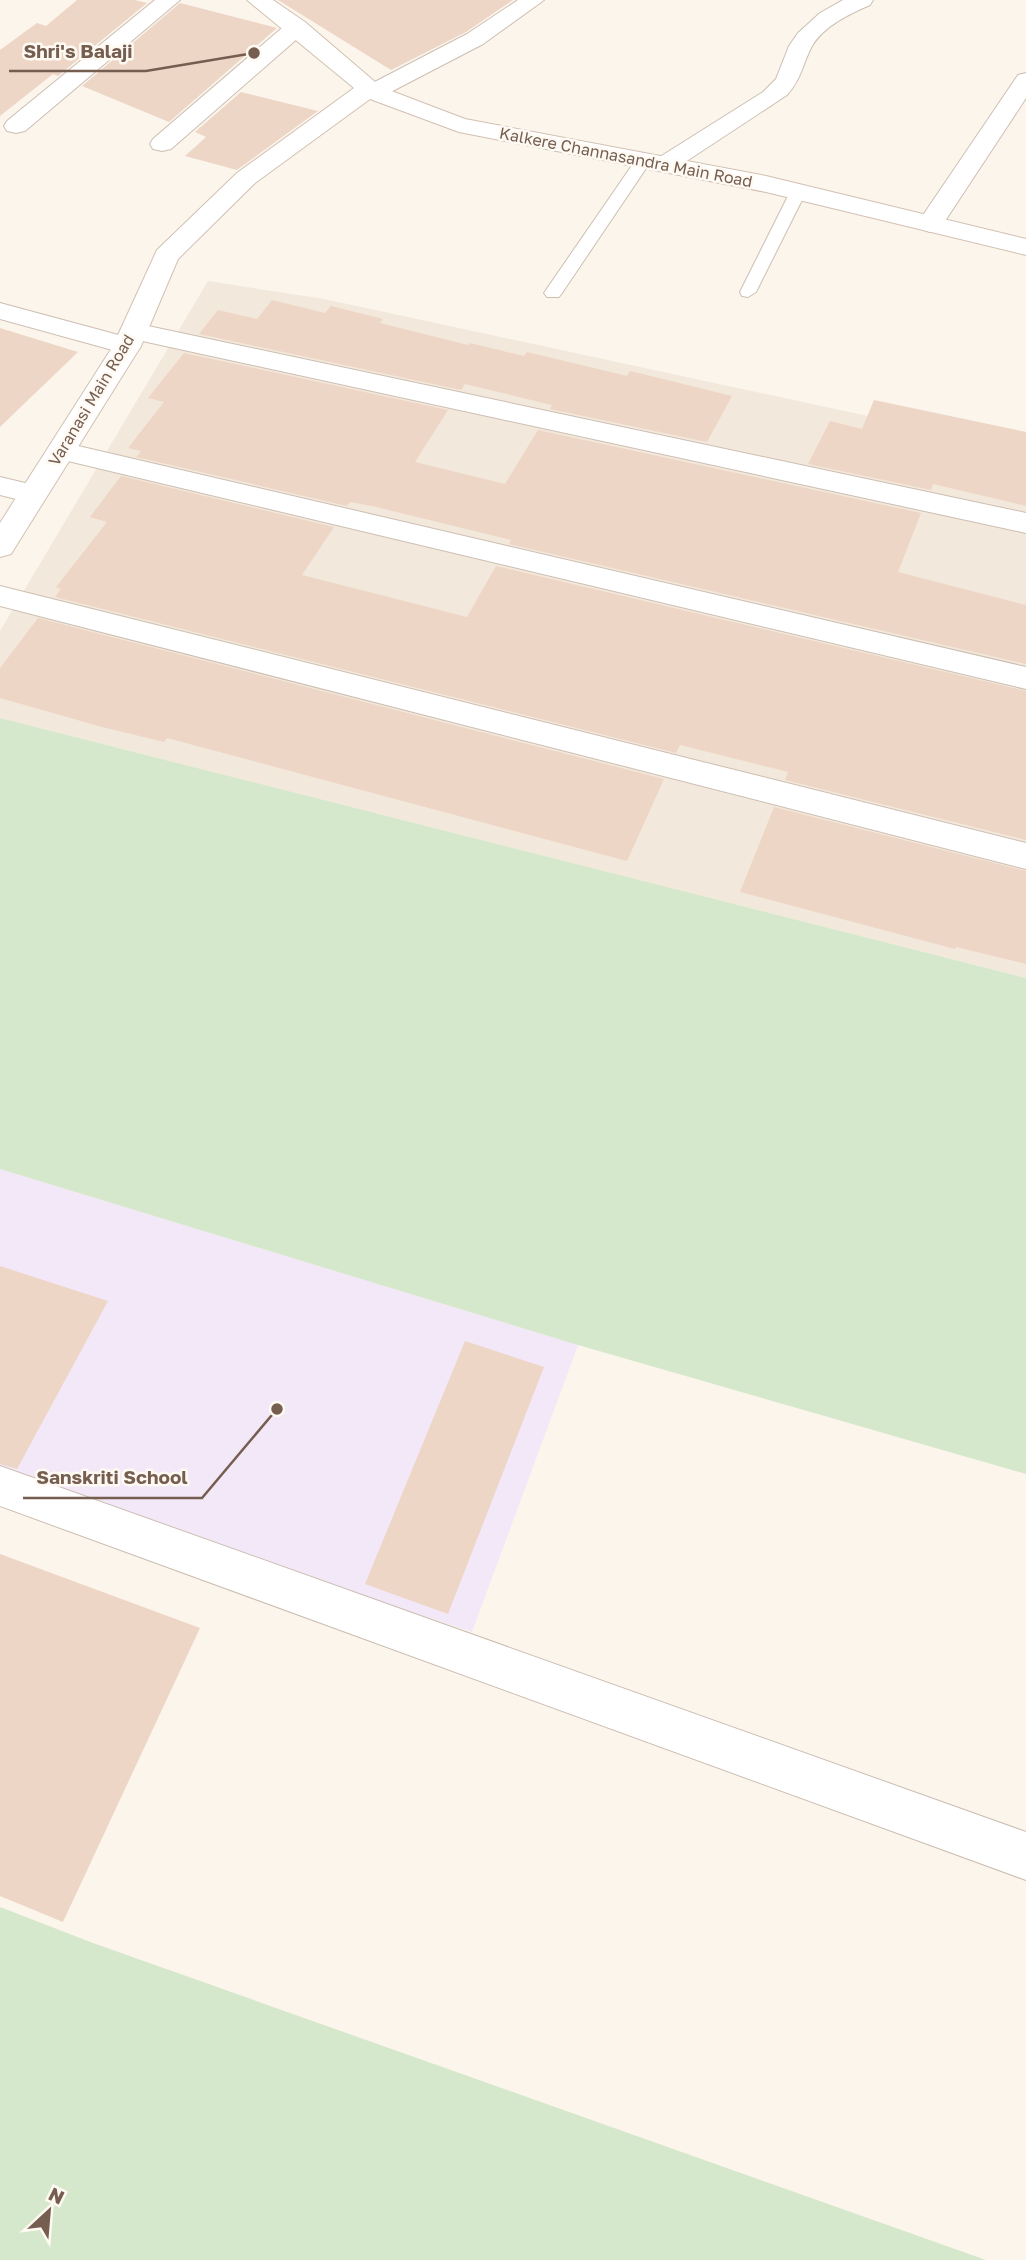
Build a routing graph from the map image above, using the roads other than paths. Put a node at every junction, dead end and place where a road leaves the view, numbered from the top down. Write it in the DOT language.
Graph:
graph roads {
  1 [pos="169,0"];
  2 [pos="258,0"];
  3 [pos="533,0"];
  4 [pos="862,0"];
  5 [pos="297,27"];
  6 [pos="1026,80"];
  7 [pos="370,91"];
  8 [pos="16,127"];
  9 [pos="162,144"];
  10 [pos="654,163"];
  11 [pos="798,192"];
  12 [pos="930,224"];
  13 [pos="1026,247"];
  14 [pos="748,292"];
  15 [pos="553,293"];
  16 [pos="0,311"];
  17 [pos="130,338"];
  18 [pos="61,451"];
  19 [pos="0,486"];
  20 [pos="32,494"];
  21 [pos="1026,523"];
  22 [pos="0,547"];
  23 [pos="0,596"];
  24 [pos="1026,678"];
  25 [pos="1026,856"];
  26 [pos="0,1486"];
  27 [pos="1026,1856"];
  1 -- 8 [label="street"];
  2 -- 5 [label="street, Kalkere Channasandra Main Road"];
  3 -- 7 [label="street, Varanasi Main Road"];
  4 -- 10 [label="street"];
  5 -- 7 [label="street, Kalkere Channasandra Main Road"];
  5 -- 9 [label="street"];
  6 -- 12 [label="street"];
  7 -- 10 [label="street, Kalkere Channasandra Main Road"];
  7 -- 17 [label="street, Varanasi Main Road"];
  10 -- 11 [label="street, Kalkere Channasandra Main Road"];
  10 -- 15 [label="lane"];
  11 -- 12 [label="street, Kalkere Channasandra Main Road"];
  11 -- 14 [label="lane"];
  12 -- 13 [label="street, Kalkere Channasandra Main Road"];
  16 -- 17 [label="street"];
  17 -- 18 [label="street, Varanasi Main Road"];
  17 -- 21 [label="street"];
  18 -- 20 [label="street, Varanasi Main Road"];
  18 -- 24 [label="street"];
  19 -- 20 [label="street"];
  20 -- 22 [label="street, Varanasi Main Road"];
  23 -- 25 [label="street"];
  26 -- 27 [label="street"];
}
